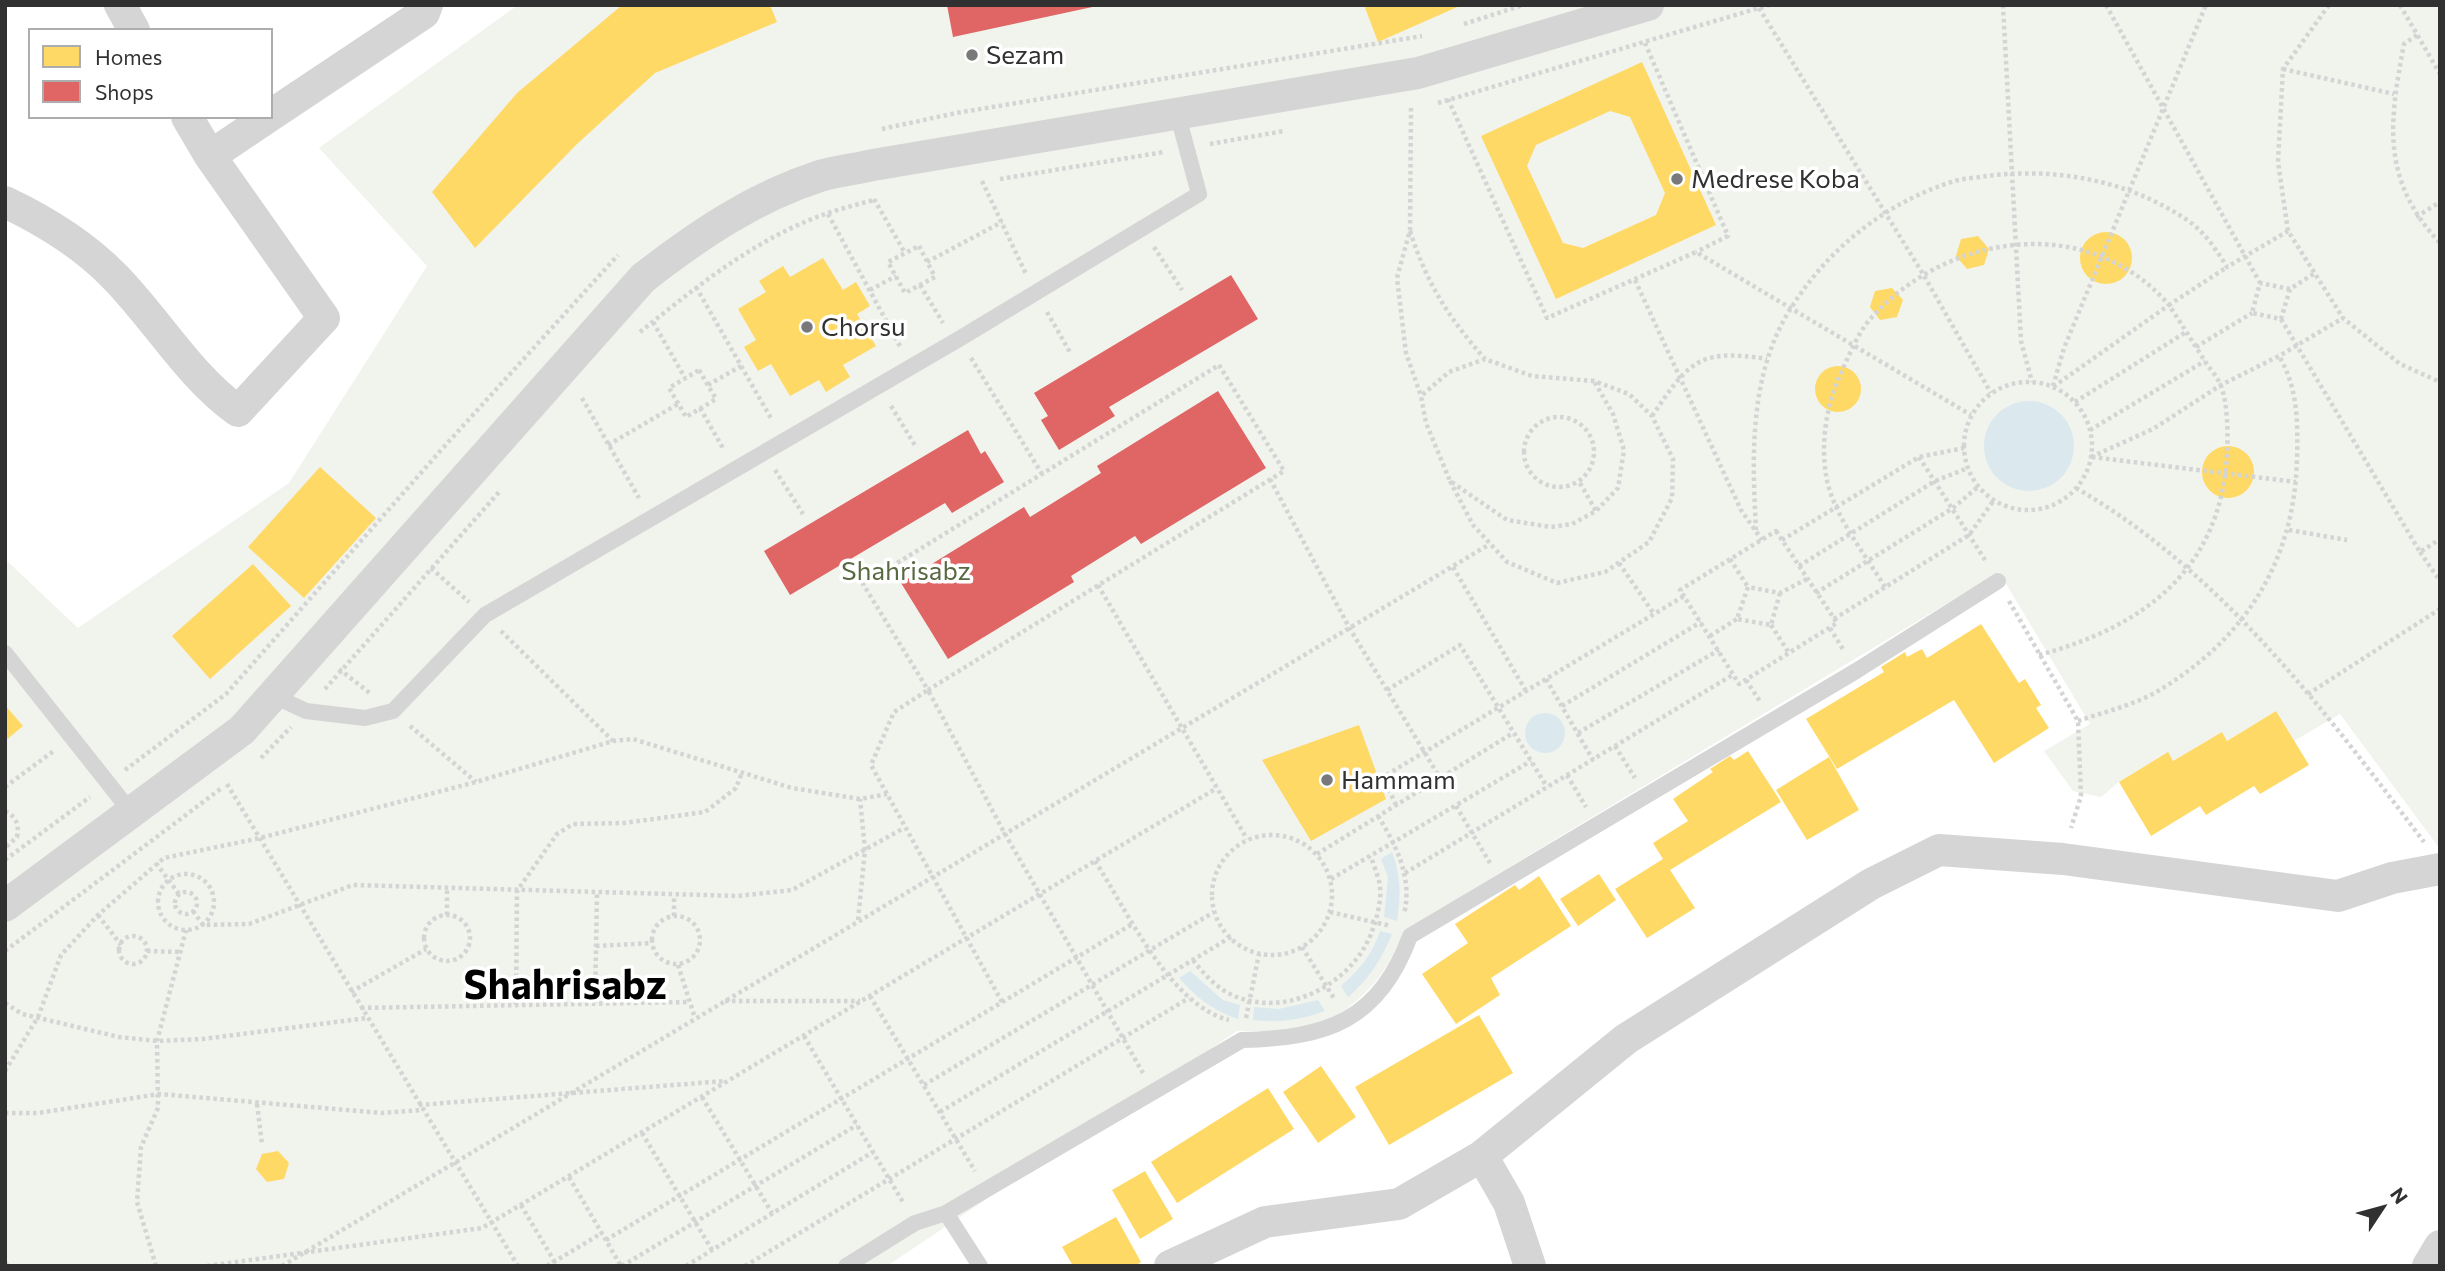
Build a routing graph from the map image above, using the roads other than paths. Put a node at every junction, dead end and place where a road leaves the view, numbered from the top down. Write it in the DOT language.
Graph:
graph roads {
  1 [pos="120,5"];
  2 [pos="427,5"];
  3 [pos="1642,7"];
  4 [pos="133,28"];
  5 [pos="273,114"];
  6 [pos="1178,116"];
  7 [pos="188,119"];
  8 [pos="266,119"];
  9 [pos="210,156"];
  10 [pos="5,202"];
  11 [pos="1998,581"];
  12 [pos="5,653"];
  13 [pos="274,696"];
  14 [pos="131,812"];
  15 [pos="2436,861"];
  16 [pos="5,906"];
  17 [pos="1482,1156"];
  18 [pos="946,1213"];
  19 [pos="2440,1246"];
  20 [pos="846,1266"];
  21 [pos="980,1266"];
  22 [pos="1170,1266"];
  23 [pos="1530,1266"];
  24 [pos="2428,1266"];
  1 -- 4 [label="street"];
  2 -- 5 [label="street"];
  3 -- 6 [label="street"];
  6 -- 13 [label="street"];
  6 -- 13 [label="lane"];
  7 -- 9 [label="street"];
  8 -- 9 [label="street"];
  9 -- 10 [label="street"];
  11 -- 18 [label="lane"];
  12 -- 14 [label="lane"];
  13 -- 14 [label="street"];
  14 -- 16 [label="street"];
  15 -- 17 [label="street"];
  17 -- 22 [label="street"];
  17 -- 23 [label="street"];
  18 -- 20 [label="lane"];
  18 -- 21 [label="lane"];
  19 -- 24 [label="street"];
}
